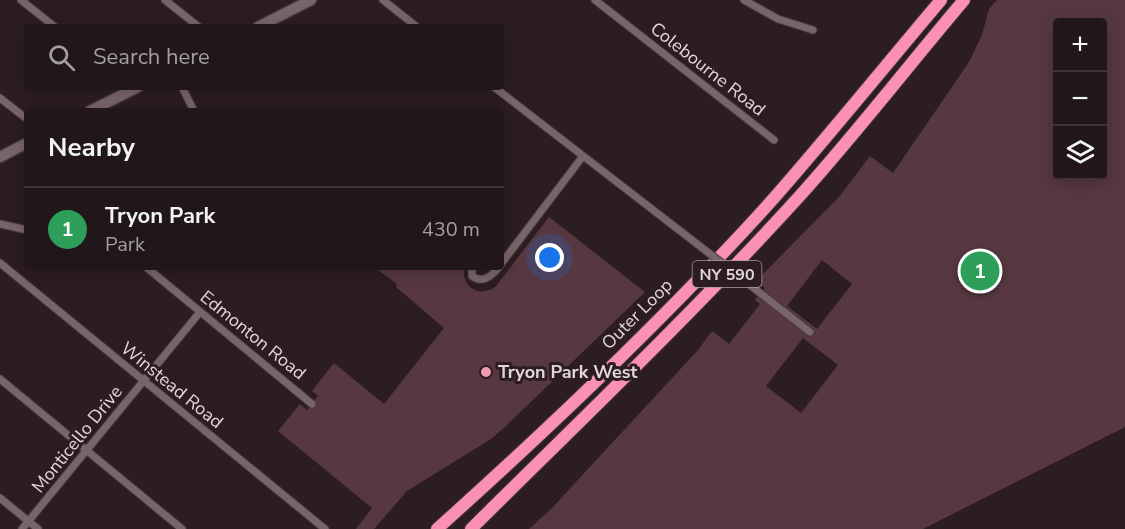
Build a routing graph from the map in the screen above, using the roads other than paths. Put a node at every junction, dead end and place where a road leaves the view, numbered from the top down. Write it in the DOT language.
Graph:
graph roads {
  1 [pos="21,0"];
  2 [pos="165,0"];
  3 [pos="309,0"];
  4 [pos="383,0"];
  5 [pos="595,0"];
  6 [pos="744,0"];
  7 [pos="941,0"];
  8 [pos="964,0"];
  9 [pos="51,24"];
  10 [pos="195,24"];
  11 [pos="264,24"];
  12 [pos="413,24"];
  13 [pos="813,30"];
  14 [pos="129,90"];
  15 [pos="184,90"];
  16 [pos="498,90"];
  17 [pos="0,98"];
  18 [pos="96,108"];
  19 [pos="192,108"];
  20 [pos="24,117"];
  21 [pos="774,140"];
  22 [pos="24,144"];
  23 [pos="0,156"];
  24 [pos="583,156"];
  25 [pos="0,224"];
  26 [pos="24,229"];
  27 [pos="504,259"];
  28 [pos="0,263"];
  29 [pos="150,270"];
  30 [pos="472,270"];
  31 [pos="496,270"];
  32 [pos="200,312"];
  33 [pos="810,332"];
  34 [pos="0,379"];
  35 [pos="144,381"];
  36 [pos="312,404"];
  37 [pos="86,450"];
  38 [pos="0,498"];
  39 [pos="28,521"];
  40 [pos="22,529"];
  41 [pos="38,529"];
  42 [pos="182,529"];
  43 [pos="324,529"];
  44 [pos="437,529"];
  45 [pos="471,529"];
  1 -- 9 [label="street"];
  2 -- 10 [label="street"];
  3 -- 11 [label="main road"];
  4 -- 12 [label="street"];
  5 -- 21 [label="street, Colebourne Road"];
  6 -- 13 [label="street"];
  7 -- 44 [label="highway, Outer Loop / NY 590"];
  8 -- 45 [label="highway, Outer Loop / NY 590"];
  14 -- 18 [label="main road"];
  15 -- 19 [label="street"];
  16 -- 24 [label="street"];
  17 -- 20 [label="street"];
  22 -- 23 [label="main road"];
  24 -- 27 [label="street"];
  24 -- 33 [label="street, bridge"];
  25 -- 26 [label="street"];
  28 -- 35 [label="street, Winstead Road"];
  29 -- 32 [label="street, Edmonton Road"];
  30 -- 31 [label="street"];
  32 -- 35 [label="street, Monticello Drive"];
  32 -- 36 [label="street, Edmonton Road"];
  34 -- 37 [label="street"];
  35 -- 37 [label="street, Monticello Drive"];
  35 -- 43 [label="street, Winstead Road"];
  37 -- 39 [label="street, Monticello Drive"];
  37 -- 42 [label="street"];
  38 -- 39 [label="street"];
  39 -- 40 [label="street, Monticello Drive"];
  39 -- 41 [label="street"];
}
